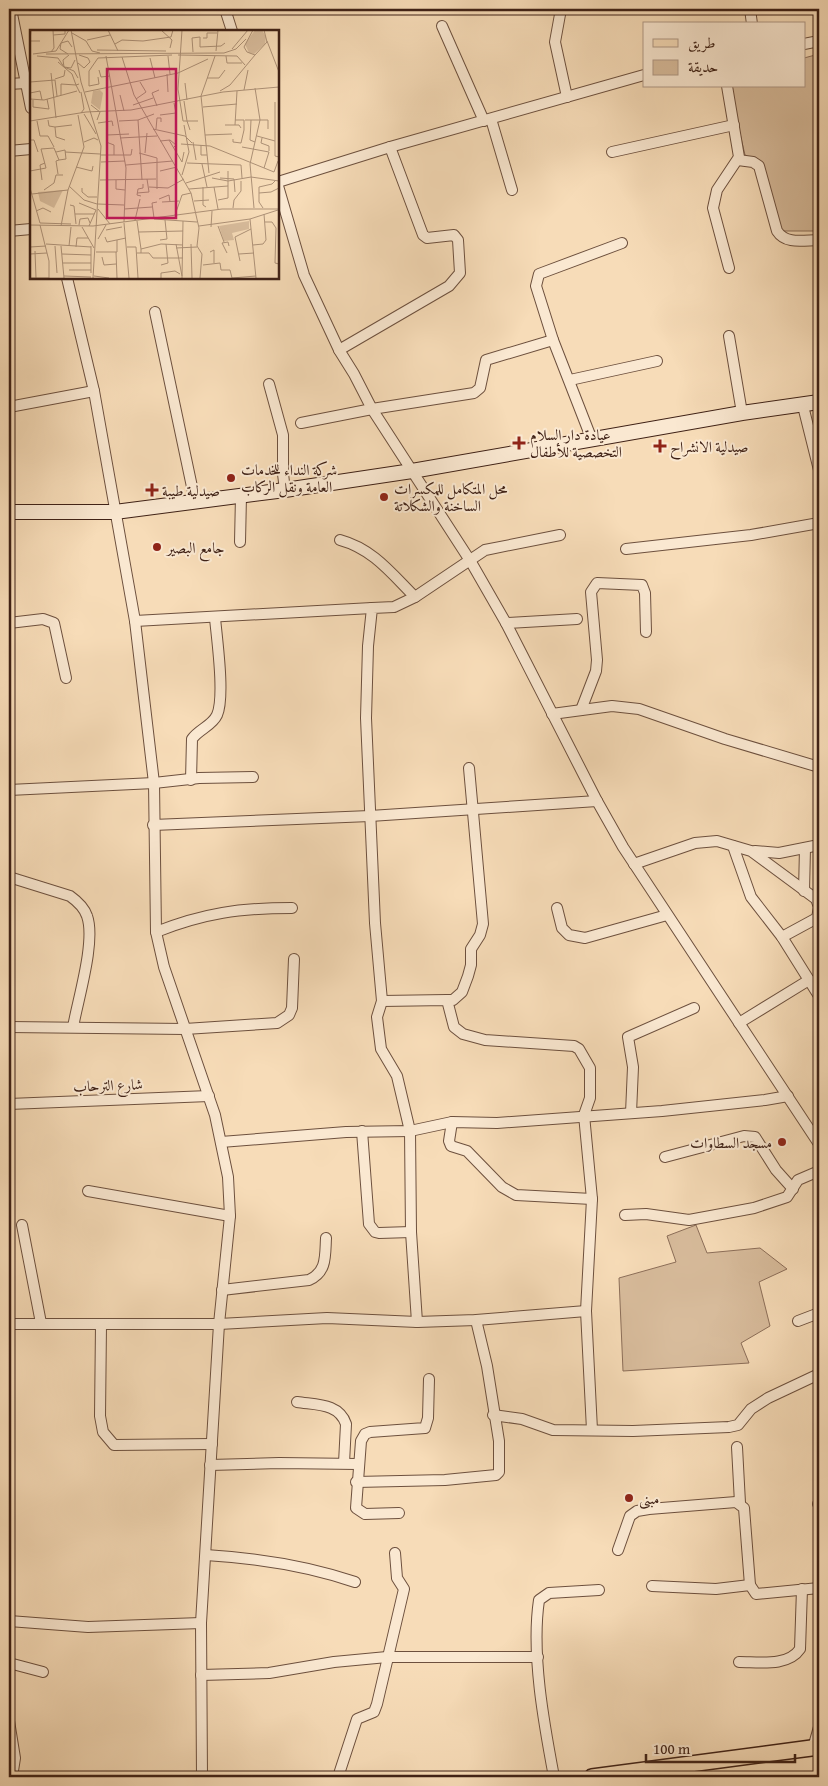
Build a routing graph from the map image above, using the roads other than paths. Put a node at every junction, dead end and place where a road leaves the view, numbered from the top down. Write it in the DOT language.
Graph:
graph roads {
  1 [pos="11,9"];
  2 [pos="225,9"];
  3 [pos="562,9"];
  4 [pos="750,9"];
  5 [pos="752,22"];
  6 [pos="442,26"];
  7 [pos="232,30"];
  8 [pos="819,41"];
  9 [pos="806,44"];
  10 [pos="643,75"];
  11 [pos="26,83"];
  12 [pos="9,84"];
  13 [pos="727,88"];
  14 [pos="567,97"];
  15 [pos="30,103"];
  16 [pos="488,120"];
  17 [pos="734,125"];
  18 [pos="390,147"];
  19 [pos="30,148"];
  20 [pos="9,151"];
  21 [pos="612,152"];
  22 [pos="738,160"];
  23 [pos="279,184"];
  24 [pos="279,188"];
  25 [pos="512,190"];
  26 [pos="30,228"];
  27 [pos="9,231"];
  28 [pos="819,240"];
  29 [pos="622,243"];
  30 [pos="729,268"];
  31 [pos="67,279"];
  32 [pos="155,312"];
  33 [pos="729,336"];
  34 [pos="553,340"];
  35 [pos="339,350"];
  36 [pos="657,362"];
  37 [pos="570,380"];
  38 [pos="269,384"];
  39 [pos="94,391"];
  40 [pos="819,402"];
  41 [pos="803,406"];
  42 [pos="9,407"];
  43 [pos="372,408"];
  44 [pos="742,413"];
  45 [pos="301,423"];
  46 [pos="592,440"];
  47 [pos="819,470"];
  48 [pos="412,472"];
  49 [pos="285,490"];
  50 [pos="240,496"];
  51 [pos="195,501"];
  52 [pos="9,512"];
  53 [pos="115,512"];
  54 [pos="819,523"];
  55 [pos="560,535"];
  56 [pos="340,540"];
  57 [pos="240,542"];
  58 [pos="626,549"];
  59 [pos="471,562"];
  60 [pos="415,597"];
  61 [pos="372,608"];
  62 [pos="216,618"];
  63 [pos="578,619"];
  64 [pos="135,621"];
  65 [pos="9,622"];
  66 [pos="506,623"];
  67 [pos="646,632"];
  68 [pos="66,678"];
  69 [pos="581,710"];
  70 [pos="552,714"];
  71 [pos="819,767"];
  72 [pos="470,768"];
  73 [pos="253,777"];
  74 [pos="191,780"];
  75 [pos="154,783"];
  76 [pos="9,790"];
  77 [pos="597,801"];
  78 [pos="473,808"];
  79 [pos="370,816"];
  80 [pos="153,825"];
  81 [pos="819,845"];
  82 [pos="733,846"];
  83 [pos="805,848"];
  84 [pos="751,851"];
  85 [pos="634,864"];
  86 [pos="9,877"];
  87 [pos="804,891"];
  88 [pos="292,908"];
  89 [pos="557,908"];
  90 [pos="667,915"];
  91 [pos="156,932"];
  92 [pos="782,937"];
  93 [pos="294,959"];
  94 [pos="809,980"];
  95 [pos="819,996"];
  96 [pos="447,1000"];
  97 [pos="382,1001"];
  98 [pos="694,1008"];
  99 [pos="739,1023"];
  100 [pos="9,1027"];
  101 [pos="73,1027"];
  102 [pos="185,1029"];
  103 [pos="208,1096"];
  104 [pos="788,1096"];
  105 [pos="9,1104"];
  106 [pos="631,1113"];
  107 [pos="584,1115"];
  108 [pos="452,1122"];
  109 [pos="815,1129"];
  110 [pos="362,1131"];
  111 [pos="410,1131"];
  112 [pos="221,1142"];
  113 [pos="819,1144"];
  114 [pos="664,1157"];
  115 [pos="819,1172"];
  116 [pos="793,1189"];
  117 [pos="88,1190"];
  118 [pos="592,1199"];
  119 [pos="625,1215"];
  120 [pos="230,1216"];
  121 [pos="22,1225"];
  122 [pos="412,1232"];
  123 [pos="326,1238"];
  124 [pos="222,1290"];
  125 [pos="586,1311"];
  126 [pos="819,1313"];
  127 [pos="476,1320"];
  128 [pos="798,1321"];
  129 [pos="417,1322"];
  130 [pos="40,1323"];
  131 [pos="9,1324"];
  132 [pos="101,1324"];
  133 [pos="219,1324"];
  134 [pos="819,1374"];
  135 [pos="430,1378"];
  136 [pos="297,1402"];
  137 [pos="493,1414"];
  138 [pos="592,1430"];
  139 [pos="212,1444"];
  140 [pos="736,1448"];
  141 [pos="344,1463"];
  142 [pos="358,1464"];
  143 [pos="210,1465"];
  144 [pos="356,1482"];
  145 [pos="740,1503"];
  146 [pos="399,1513"];
  147 [pos="618,1550"];
  148 [pos="394,1553"];
  149 [pos="206,1555"];
  150 [pos="355,1582"];
  151 [pos="652,1586"];
  152 [pos="750,1586"];
  153 [pos="819,1588"];
  154 [pos="802,1589"];
  155 [pos="599,1590"];
  156 [pos="9,1621"];
  157 [pos="201,1623"];
  158 [pos="387,1657"];
  159 [pos="538,1657"];
  160 [pos="739,1662"];
  161 [pos="9,1663"];
  162 [pos="43,1672"];
  163 [pos="201,1675"];
  164 [pos="9,1721"];
  165 [pos="819,1728"];
  166 [pos="817,1750"];
  167 [pos="12,1777"];
  168 [pos="202,1777"];
  169 [pos="338,1777"];
  170 [pos="554,1777"];
  171 [pos="592,1777"];
  172 [pos="680,1777"];
  1 -- 11 [label="street"];
  2 -- 7 [label="street"];
  3 -- 14 [label="street"];
  4 -- 5 [label="street"];
  6 -- 16 [label="street"];
  8 -- 9 [label="street"];
  10 -- 14 [label="street"];
  11 -- 12 [label="street"];
  11 -- 15 [label="street"];
  13 -- 17 [label="street"];
  14 -- 16 [label="street"];
  16 -- 18 [label="street"];
  16 -- 25 [label="street"];
  17 -- 21 [label="street"];
  17 -- 22 [label="street"];
  18 -- 23 [label="street"];
  18 -- 35 [label="street"];
  19 -- 20 [label="street"];
  22 -- 28 [label="street"];
  22 -- 30 [label="street"];
  24 -- 35 [label="street"];
  26 -- 27 [label="street"];
  29 -- 34 [label="street"];
  31 -- 39 [label="street"];
  32 -- 51 [label="street"];
  33 -- 44 [label="street"];
  34 -- 37 [label="street"];
  34 -- 43 [label="street"];
  35 -- 43 [label="street"];
  36 -- 37 [label="street"];
  37 -- 46 [label="street"];
  38 -- 49 [label="street"];
  39 -- 42 [label="street"];
  39 -- 53 [label="street"];
  40 -- 41 [label="main road"];
  41 -- 44 [label="main road"];
  41 -- 47 [label="street"];
  43 -- 45 [label="street"];
  43 -- 48 [label="street"];
  44 -- 46 [label="main road"];
  46 -- 48 [label="main road"];
  48 -- 49 [label="main road"];
  48 -- 59 [label="street"];
  49 -- 50 [label="main road"];
  50 -- 51 [label="main road"];
  50 -- 57 [label="street"];
  51 -- 53 [label="main road"];
  52 -- 53 [label="main road"];
  53 -- 64 [label="street"];
  54 -- 58 [label="street"];
  55 -- 59 [label="street"];
  56 -- 60 [label="street"];
  59 -- 60 [label="street"];
  59 -- 66 [label="street"];
  60 -- 61 [label="street"];
  61 -- 62 [label="street"];
  61 -- 79 [label="street"];
  62 -- 64 [label="street"];
  62 -- 74 [label="street"];
  63 -- 66 [label="street"];
  64 -- 75 [label="street"];
  65 -- 68 [label="street"];
  66 -- 70 [label="street"];
  67 -- 69 [label="street"];
  69 -- 70 [label="street"];
  69 -- 71 [label="street"];
  70 -- 77 [label="street"];
  72 -- 78 [label="street"];
  73 -- 74 [label="street"];
  74 -- 75 [label="street"];
  75 -- 76 [label="street"];
  75 -- 80 [label="street"];
  77 -- 78 [label="street"];
  77 -- 85 [label="street"];
  78 -- 79 [label="street"];
  78 -- 96 [label="street"];
  79 -- 80 [label="street"];
  79 -- 97 [label="street"];
  80 -- 91 [label="street"];
  81 -- 83 [label="street"];
  82 -- 84 [label="street"];
  82 -- 85 [label="street"];
  82 -- 92 [label="street"];
  83 -- 84 [label="street"];
  83 -- 87 [label="street"];
  84 -- 87 [label="street"];
  85 -- 90 [label="street"];
  86 -- 101 [label="street"];
  87 -- 92 [label="street"];
  88 -- 91 [label="street"];
  89 -- 90 [label="street"];
  90 -- 99 [label="street"];
  91 -- 102 [label="street"];
  92 -- 94 [label="street"];
  93 -- 102 [label="street"];
  94 -- 95 [label="street"];
  94 -- 99 [label="street"];
  96 -- 97 [label="street"];
  96 -- 107 [label="street"];
  97 -- 111 [label="street"];
  98 -- 106 [label="street"];
  99 -- 104 [label="street"];
  100 -- 101 [label="street"];
  101 -- 102 [label="street"];
  102 -- 103 [label="street"];
  103 -- 105 [label="street, شارع الترحاب"];
  103 -- 112 [label="street"];
  104 -- 106 [label="street"];
  104 -- 109 [label="street"];
  106 -- 107 [label="street"];
  107 -- 108 [label="street"];
  107 -- 118 [label="street"];
  108 -- 111 [label="street"];
  108 -- 118 [label="street"];
  109 -- 113 [label="street"];
  110 -- 111 [label="street"];
  110 -- 112 [label="street"];
  110 -- 122 [label="street"];
  111 -- 122 [label="street"];
  112 -- 120 [label="street"];
  114 -- 116 [label="street"];
  115 -- 116 [label="street"];
  116 -- 119 [label="street"];
  117 -- 120 [label="street"];
  118 -- 125 [label="street"];
  120 -- 124 [label="street"];
  121 -- 130 [label="street"];
  122 -- 129 [label="street"];
  123 -- 124 [label="street"];
  124 -- 133 [label="street"];
  125 -- 127 [label="street"];
  125 -- 138 [label="street"];
  126 -- 128 [label="street"];
  127 -- 129 [label="street"];
  127 -- 137 [label="street"];
  129 -- 133 [label="street"];
  130 -- 131 [label="street"];
  130 -- 132 [label="street"];
  132 -- 133 [label="street"];
  132 -- 139 [label="street"];
  133 -- 139 [label="street"];
  134 -- 138 [label="street"];
  135 -- 142 [label="street"];
  136 -- 141 [label="street"];
  137 -- 138 [label="street"];
  137 -- 144 [label="street"];
  139 -- 143 [label="street"];
  140 -- 145 [label="street"];
  141 -- 142 [label="street"];
  141 -- 143 [label="street"];
  142 -- 144 [label="street"];
  143 -- 149 [label="street"];
  144 -- 146 [label="street"];
  145 -- 147 [label="street"];
  145 -- 152 [label="street"];
  148 -- 158 [label="street"];
  149 -- 150 [label="street"];
  149 -- 157 [label="street"];
  151 -- 152 [label="street"];
  152 -- 154 [label="street"];
  153 -- 154 [label="street"];
  154 -- 160 [label="street"];
  155 -- 159 [label="street"];
  156 -- 157 [label="street"];
  157 -- 163 [label="street"];
  158 -- 159 [label="street"];
  158 -- 163 [label="street"];
  158 -- 169 [label="street"];
  159 -- 170 [label="street"];
  161 -- 162 [label="street"];
  163 -- 168 [label="street"];
  164 -- 167 [label="street"];
  165 -- 166 [label="street"];
  166 -- 171 [label="main road"];
  166 -- 172 [label="main road"];
}
